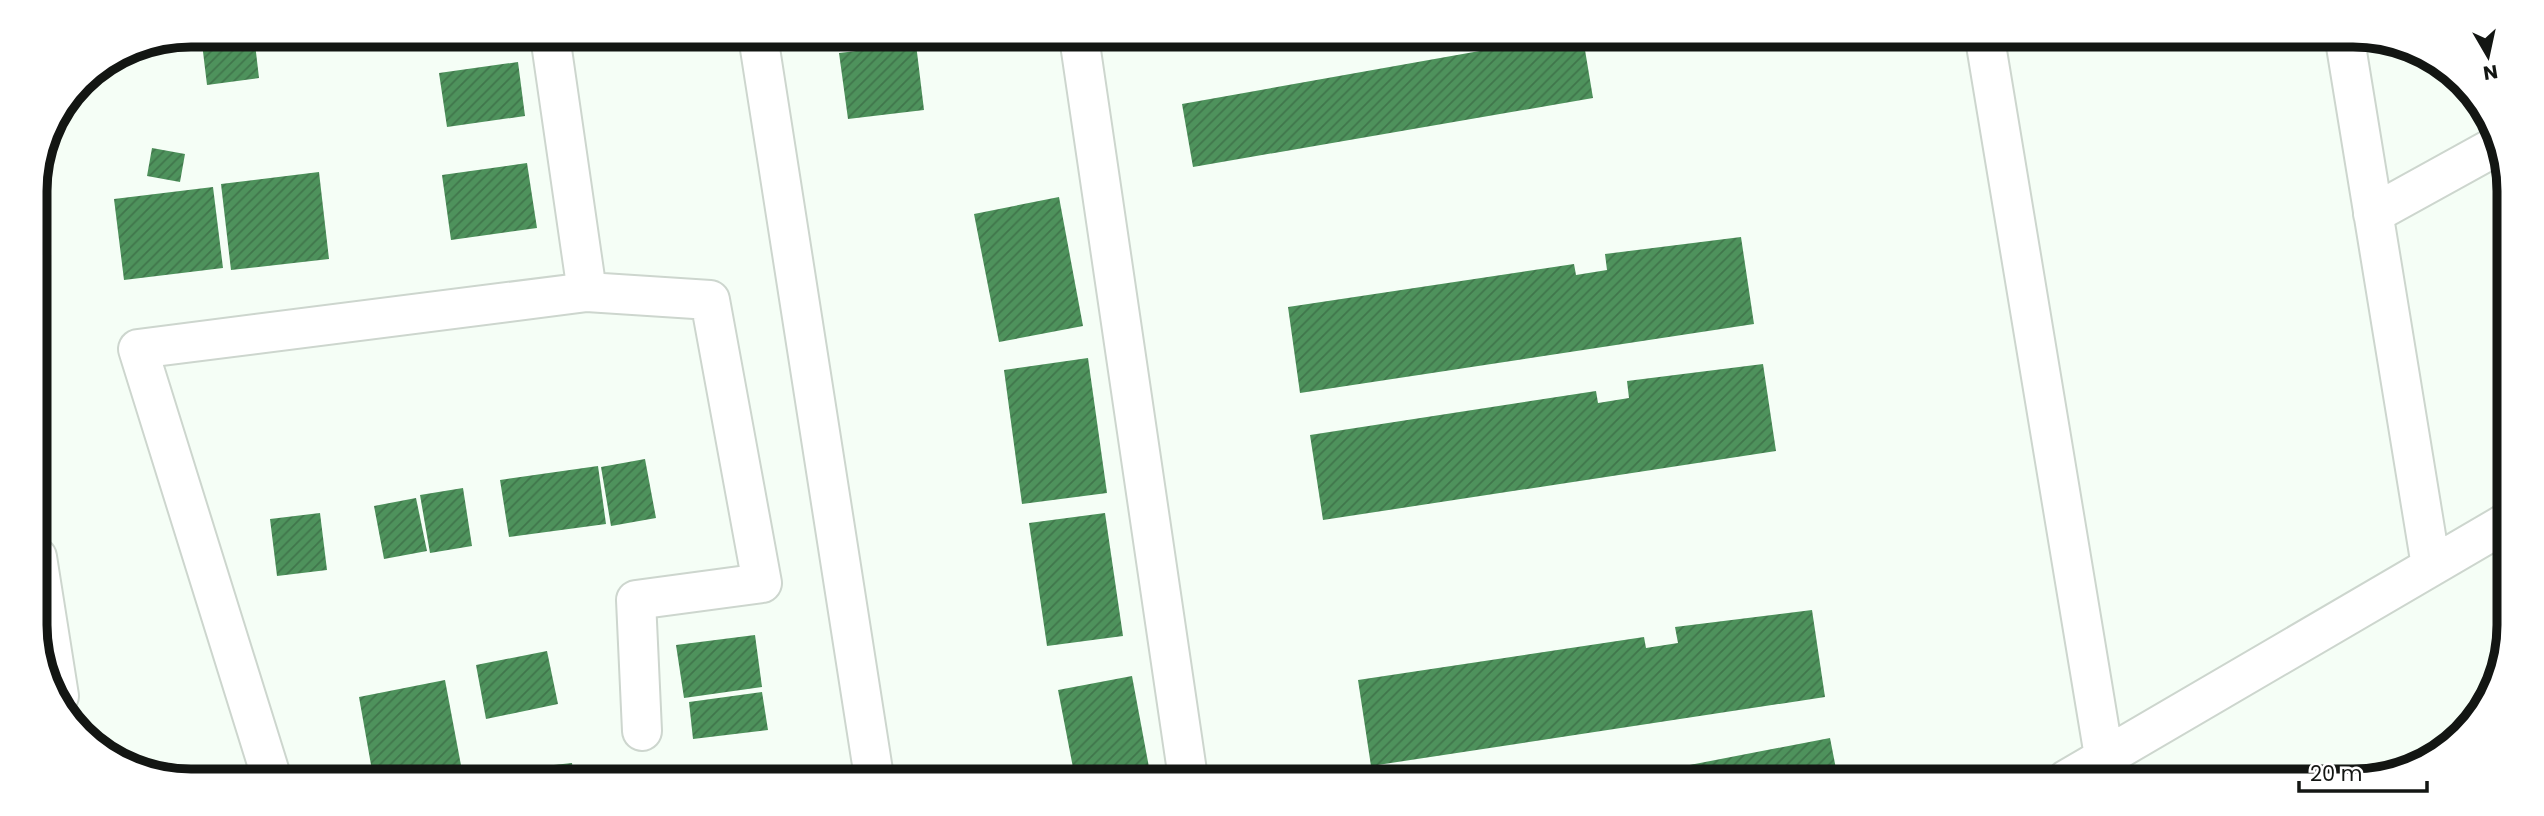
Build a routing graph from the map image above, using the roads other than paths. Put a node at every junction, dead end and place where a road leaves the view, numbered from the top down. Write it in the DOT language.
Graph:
graph roads {
  1 [pos="1986,47"];
  2 [pos="2346,47"];
  3 [pos="552,48"];
  4 [pos="760,48"];
  5 [pos="1081,48"];
  6 [pos="2490,149"];
  7 [pos="2373,214"];
  8 [pos="587,292"];
  9 [pos="2497,528"];
  10 [pos="2431,566"];
  11 [pos="47,620"];
  12 [pos="55,671"];
  13 [pos="642,731"];
  14 [pos="2104,756"];
  15 [pos="2085,768"];
  16 [pos="269,769"];
  17 [pos="873,769"];
  18 [pos="1187,769"];
  1 -- 14 [label="street"];
  2 -- 7 [label="street"];
  3 -- 8 [label="street"];
  4 -- 17 [label="street"];
  5 -- 18 [label="street"];
  6 -- 7 [label="street"];
  7 -- 10 [label="street"];
  8 -- 13 [label="street"];
  8 -- 16 [label="street"];
  9 -- 10 [label="street"];
  10 -- 14 [label="street"];
  11 -- 12 [label="street"];
  14 -- 15 [label="street"];
}
